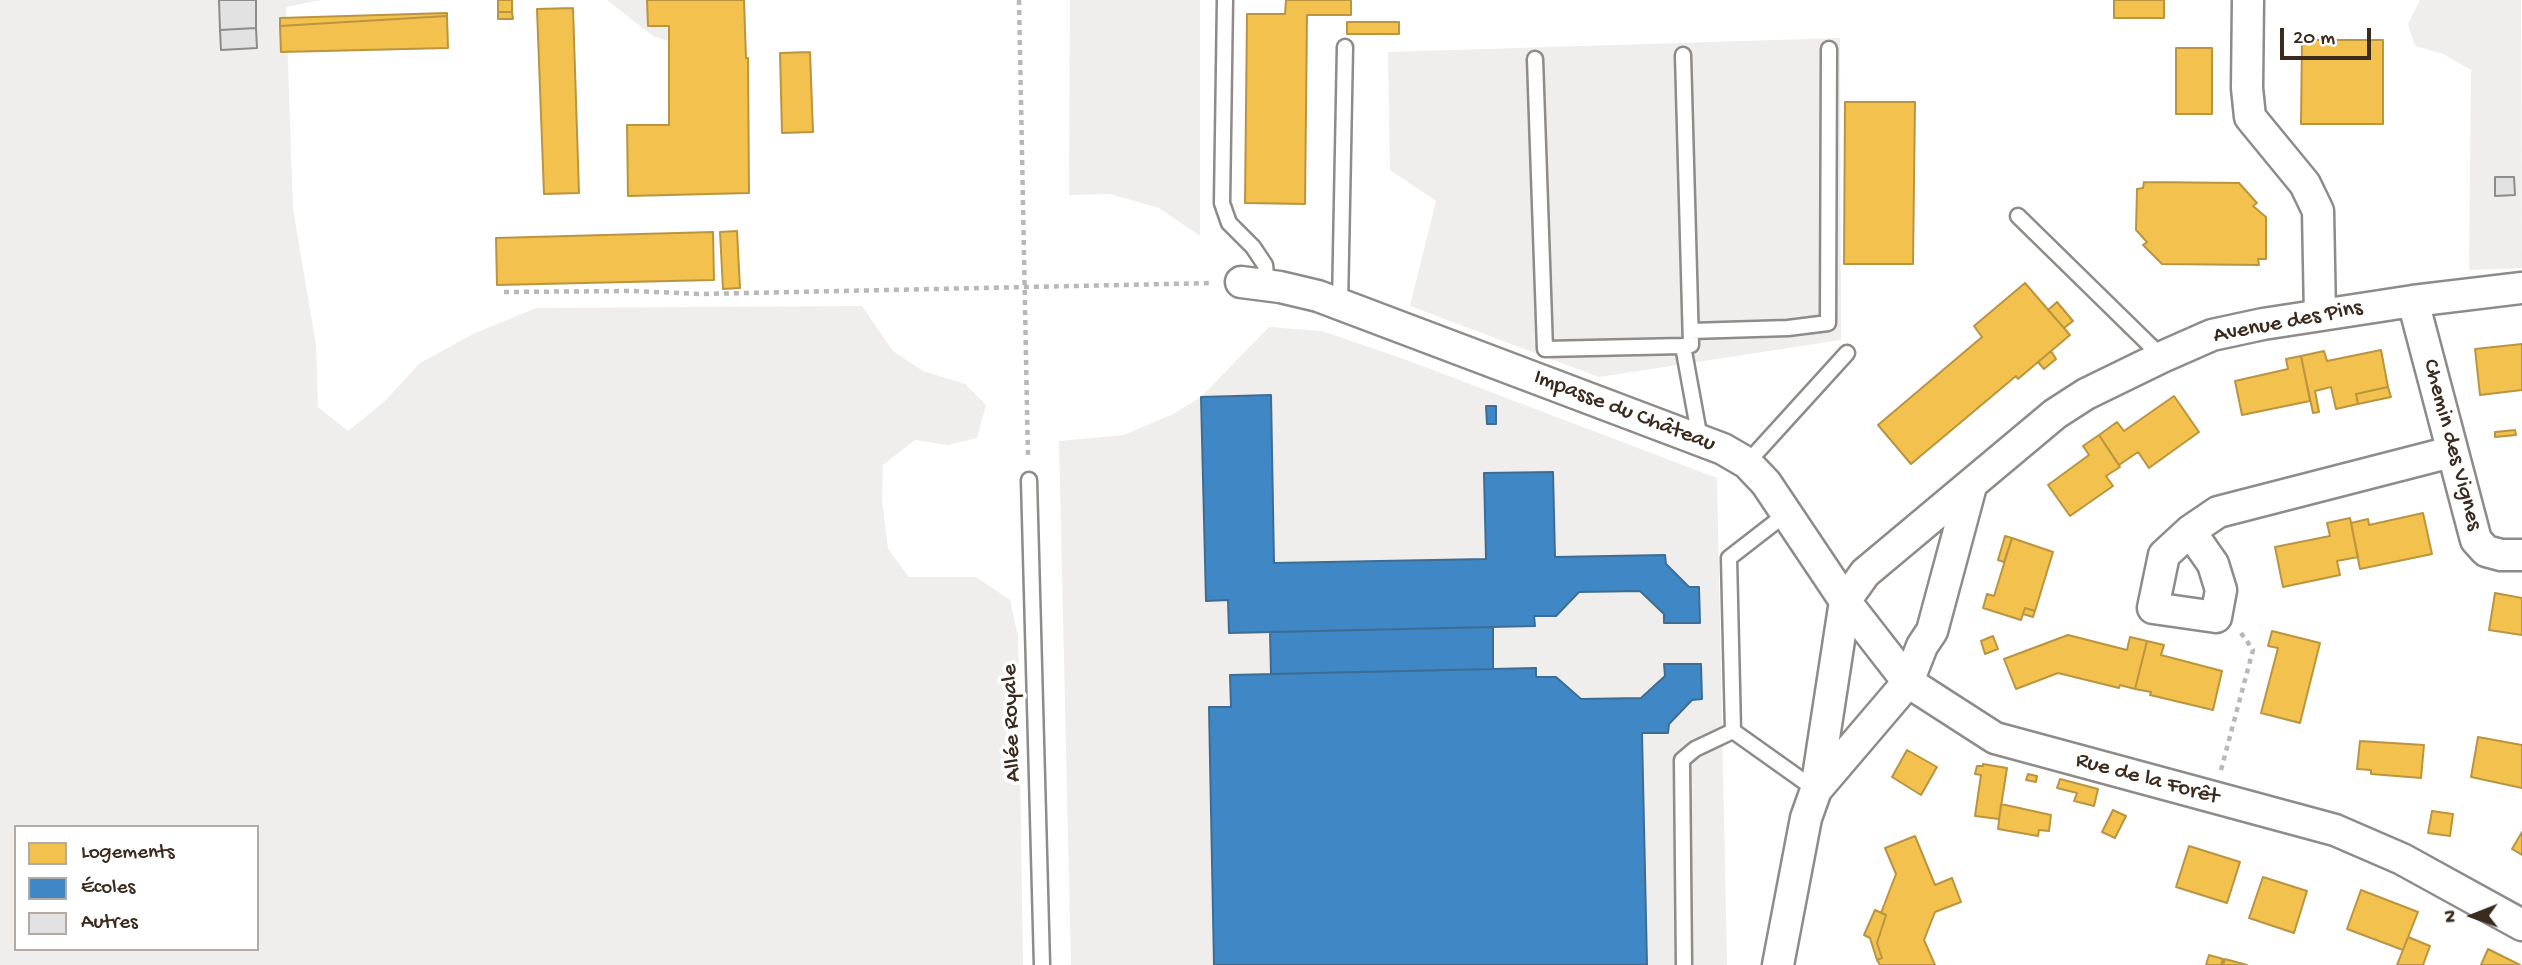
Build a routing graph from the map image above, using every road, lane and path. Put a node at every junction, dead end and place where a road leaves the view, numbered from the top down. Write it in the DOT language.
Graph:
graph roads {
  1 [pos="1019,0"];
  2 [pos="1225,0"];
  3 [pos="2248,0"];
  4 [pos="1345,47"];
  5 [pos="1829,49"];
  6 [pos="1683,55"];
  7 [pos="1535,59"];
  8 [pos="2018,216"];
  9 [pos="1254,284"];
  10 [pos="1024,288"];
  11 [pos="2522,288"];
  12 [pos="504,292"];
  13 [pos="2413,301"];
  14 [pos="1340,304"];
  15 [pos="2320,315"];
  16 [pos="1691,331"];
  17 [pos="1683,346"];
  18 [pos="1847,353"];
  19 [pos="2162,357"];
  20 [pos="1700,440"];
  21 [pos="2451,452"];
  22 [pos="1747,463"];
  23 [pos="1029,480"];
  24 [pos="1971,486"];
  25 [pos="1787,513"];
  26 [pos="2190,531"];
  27 [pos="2522,555"];
  28 [pos="1844,601"];
  29 [pos="2216,617"];
  30 [pos="1908,681"];
  31 [pos="1733,731"];
  32 [pos="1816,790"];
  33 [pos="2213,798"];
  34 [pos="2522,925"];
  35 [pos="1042,965"];
  36 [pos="1684,965"];
  37 [pos="1777,965"];
  1 -- 10 [label="path"];
  2 -- 9 [label="lane"];
  3 -- 15 [label="street"];
  4 -- 14 [label="lane"];
  5 -- 16 [label="lane"];
  6 -- 16 [label="lane"];
  7 -- 17 [label="lane"];
  8 -- 19 [label="lane"];
  9 -- 10 [label="path"];
  9 -- 14 [label="street, Impasse du Château"];
  10 -- 12 [label="path"];
  10 -- 23 [label="path"];
  11 -- 13 [label="street, Avenue des Pins"];
  13 -- 15 [label="street, Avenue des Pins"];
  13 -- 21 [label="street, Chemin des Vignes"];
  14 -- 20 [label="street, Impasse du Château"];
  15 -- 19 [label="street, Avenue des Pins"];
  16 -- 17 [label="lane"];
  17 -- 20 [label="lane"];
  18 -- 22 [label="lane"];
  19 -- 24 [label="street, Avenue des Pins"];
  20 -- 22 [label="street, Impasse du Château"];
  21 -- 26 [label="street"];
  21 -- 27 [label="street, Chemin des Vignes"];
  22 -- 25 [label="street, Impasse du Château"];
  23 -- 35 [label="lane, Allée Royale"];
  24 -- 28 [label="street, Avenue des Pins"];
  24 -- 30 [label="street"];
  25 -- 28 [label="street, Impasse du Château"];
  25 -- 31 [label="lane"];
  26 -- 29 [label="street"];
  26 -- 29 [label="street"];
  28 -- 30 [label="street, Impasse du Château"];
  28 -- 32 [label="street"];
  29 -- 33 [label="path"];
  30 -- 32 [label="street"];
  30 -- 33 [label="street, Rue de la Forêt"];
  31 -- 32 [label="lane"];
  31 -- 36 [label="lane"];
  32 -- 37 [label="street"];
  33 -- 34 [label="street, Rue de la Forêt"];
}
